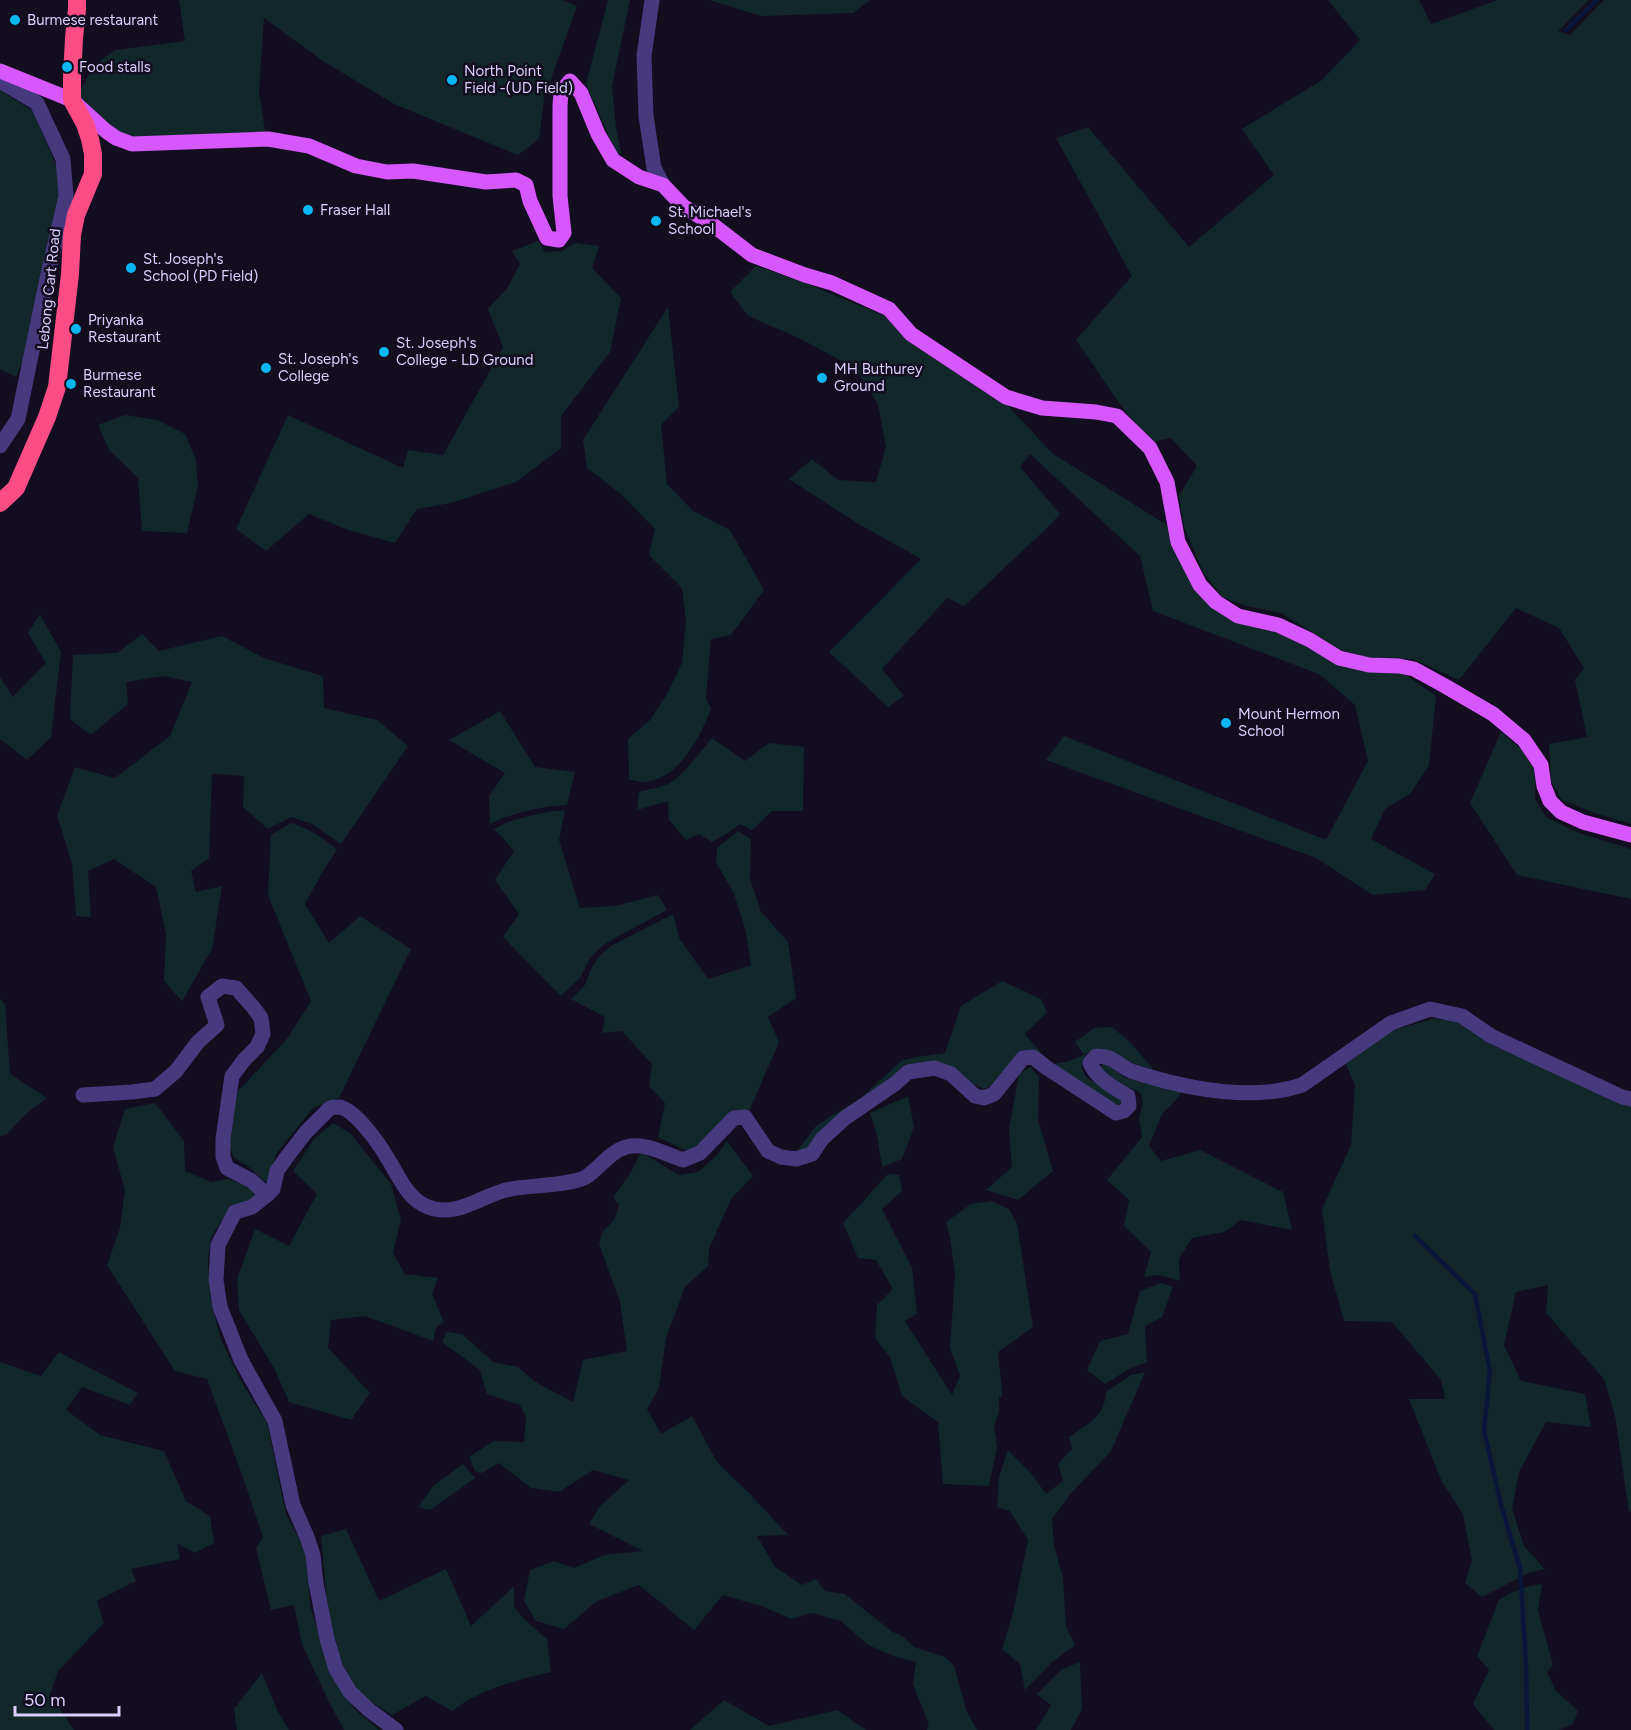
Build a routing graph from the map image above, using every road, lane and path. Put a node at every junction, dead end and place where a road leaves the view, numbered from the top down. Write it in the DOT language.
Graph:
graph roads {
  1 [pos="76,0"];
  2 [pos="652,0"];
  3 [pos="0,71"];
  4 [pos="0,81"];
  5 [pos="72,100"];
  6 [pos="663,185"];
  7 [pos="0,446"];
  8 [pos="0,502"];
  9 [pos="1631,835"];
  10 [pos="83,1095"];
  11 [pos="1631,1099"];
  12 [pos="267,1195"];
  13 [pos="396,1730"];
  1 -- 5 [label="highway, Lebong Cart Road"];
  2 -- 6 [label="street"];
  3 -- 5 [label="main road"];
  4 -- 7 [label="street"];
  5 -- 6 [label="main road"];
  5 -- 8 [label="highway, Lebong Cart Road"];
  6 -- 9 [label="main road"];
  10 -- 12 [label="street"];
  11 -- 12 [label="street"];
  12 -- 13 [label="street"];
}
